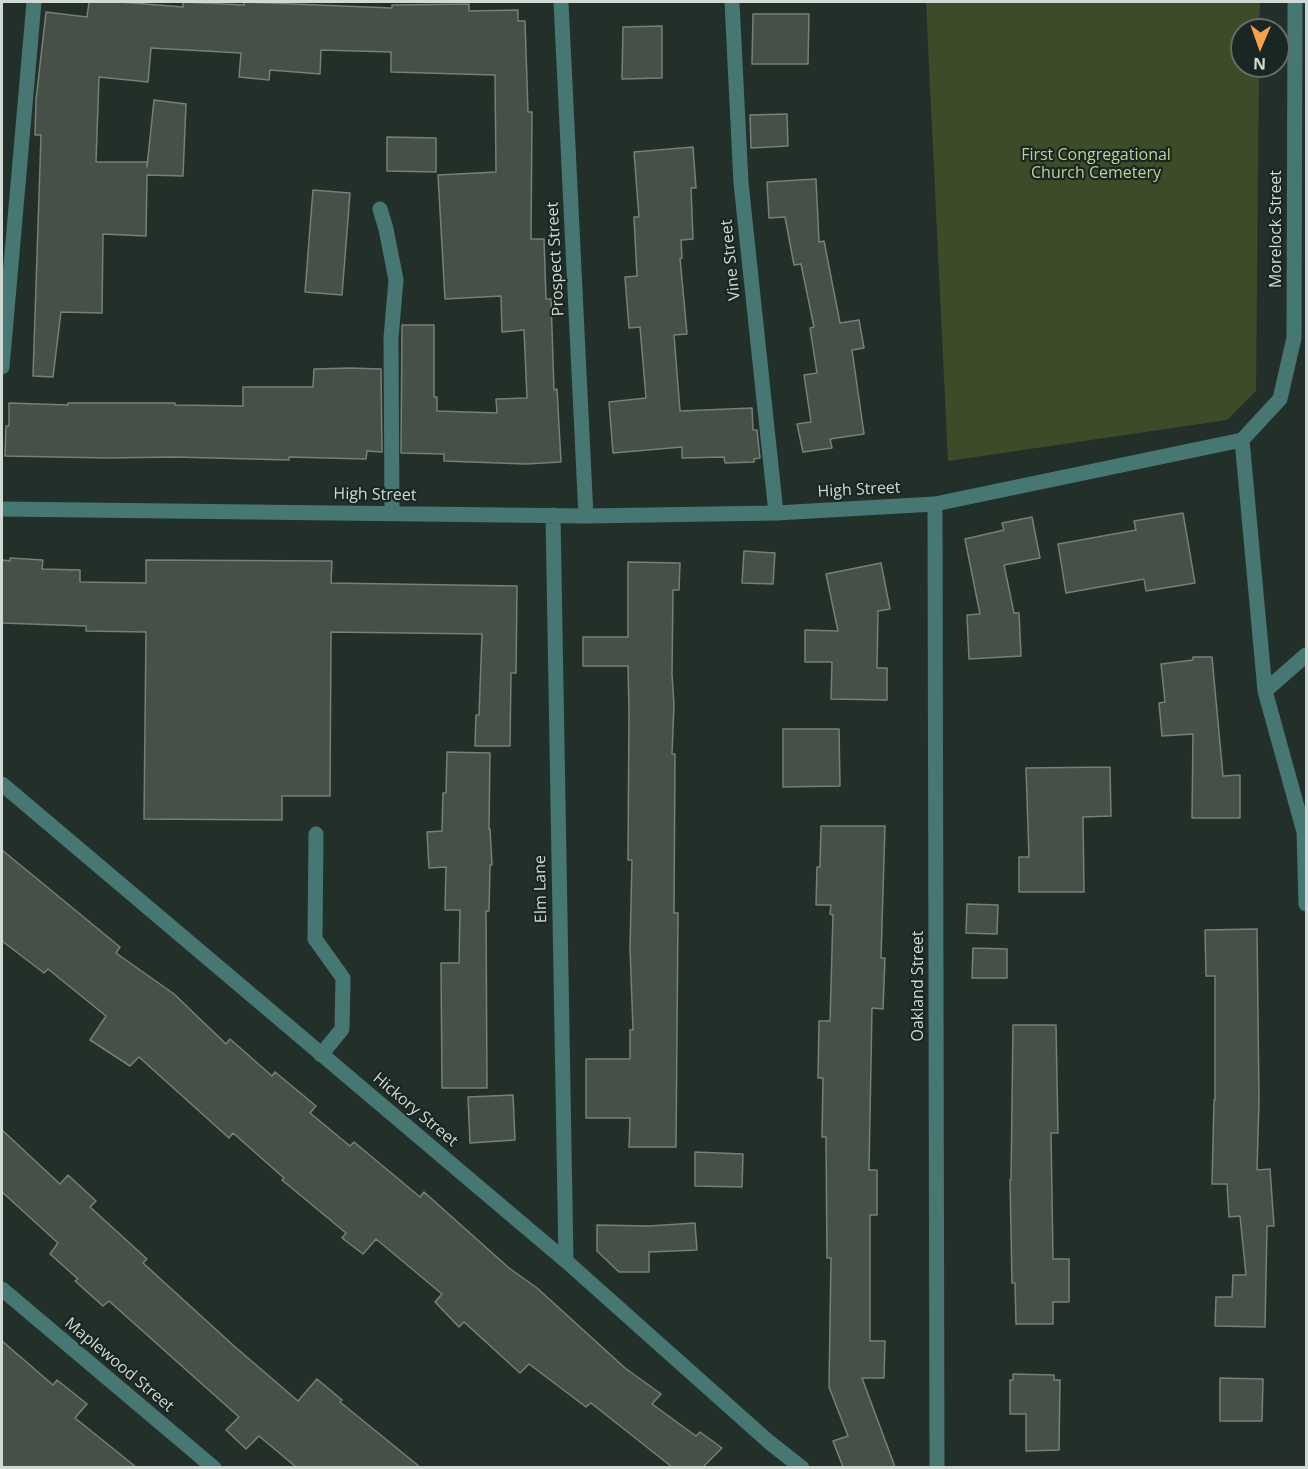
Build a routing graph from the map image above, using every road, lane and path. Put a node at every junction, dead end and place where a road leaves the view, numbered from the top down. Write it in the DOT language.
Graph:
graph roads {
  1 [pos="34,2"];
  2 [pos="561,2"];
  3 [pos="732,2"];
  4 [pos="1295,2"];
  5 [pos="380,209"];
  6 [pos="2,368"];
  7 [pos="1242,440"];
  8 [pos="935,504"];
  9 [pos="2,509"];
  10 [pos="392,513"];
  11 [pos="776,513"];
  12 [pos="553,515"];
  13 [pos="586,516"];
  14 [pos="1306,655"];
  15 [pos="1264,691"];
  16 [pos="2,784"];
  17 [pos="316,834"];
  18 [pos="1306,904"];
  19 [pos="321,1055"];
  20 [pos="566,1262"];
  21 [pos="2,1289"];
  22 [pos="214,1467"];
  23 [pos="802,1467"];
  24 [pos="937,1467"];
  1 -- 6 [label="street"];
  2 -- 13 [label="street, Prospect Street"];
  3 -- 11 [label="street, Vine Street"];
  4 -- 7 [label="street, Morelock Street"];
  5 -- 10 [label="street"];
  7 -- 8 [label="street, High Street"];
  7 -- 15 [label="street"];
  8 -- 11 [label="street, High Street"];
  8 -- 24 [label="street, Oakland Street"];
  9 -- 10 [label="street, High Street"];
  10 -- 12 [label="street, High Street"];
  11 -- 13 [label="street, High Street"];
  12 -- 13 [label="street, High Street"];
  12 -- 20 [label="street, Elm Lane"];
  14 -- 15 [label="street"];
  15 -- 18 [label="street"];
  16 -- 19 [label="street, Hickory Street"];
  17 -- 19 [label="street"];
  19 -- 20 [label="street, Hickory Street"];
  20 -- 23 [label="street, Hickory Street"];
  21 -- 22 [label="street, Maplewood Street"];
}
